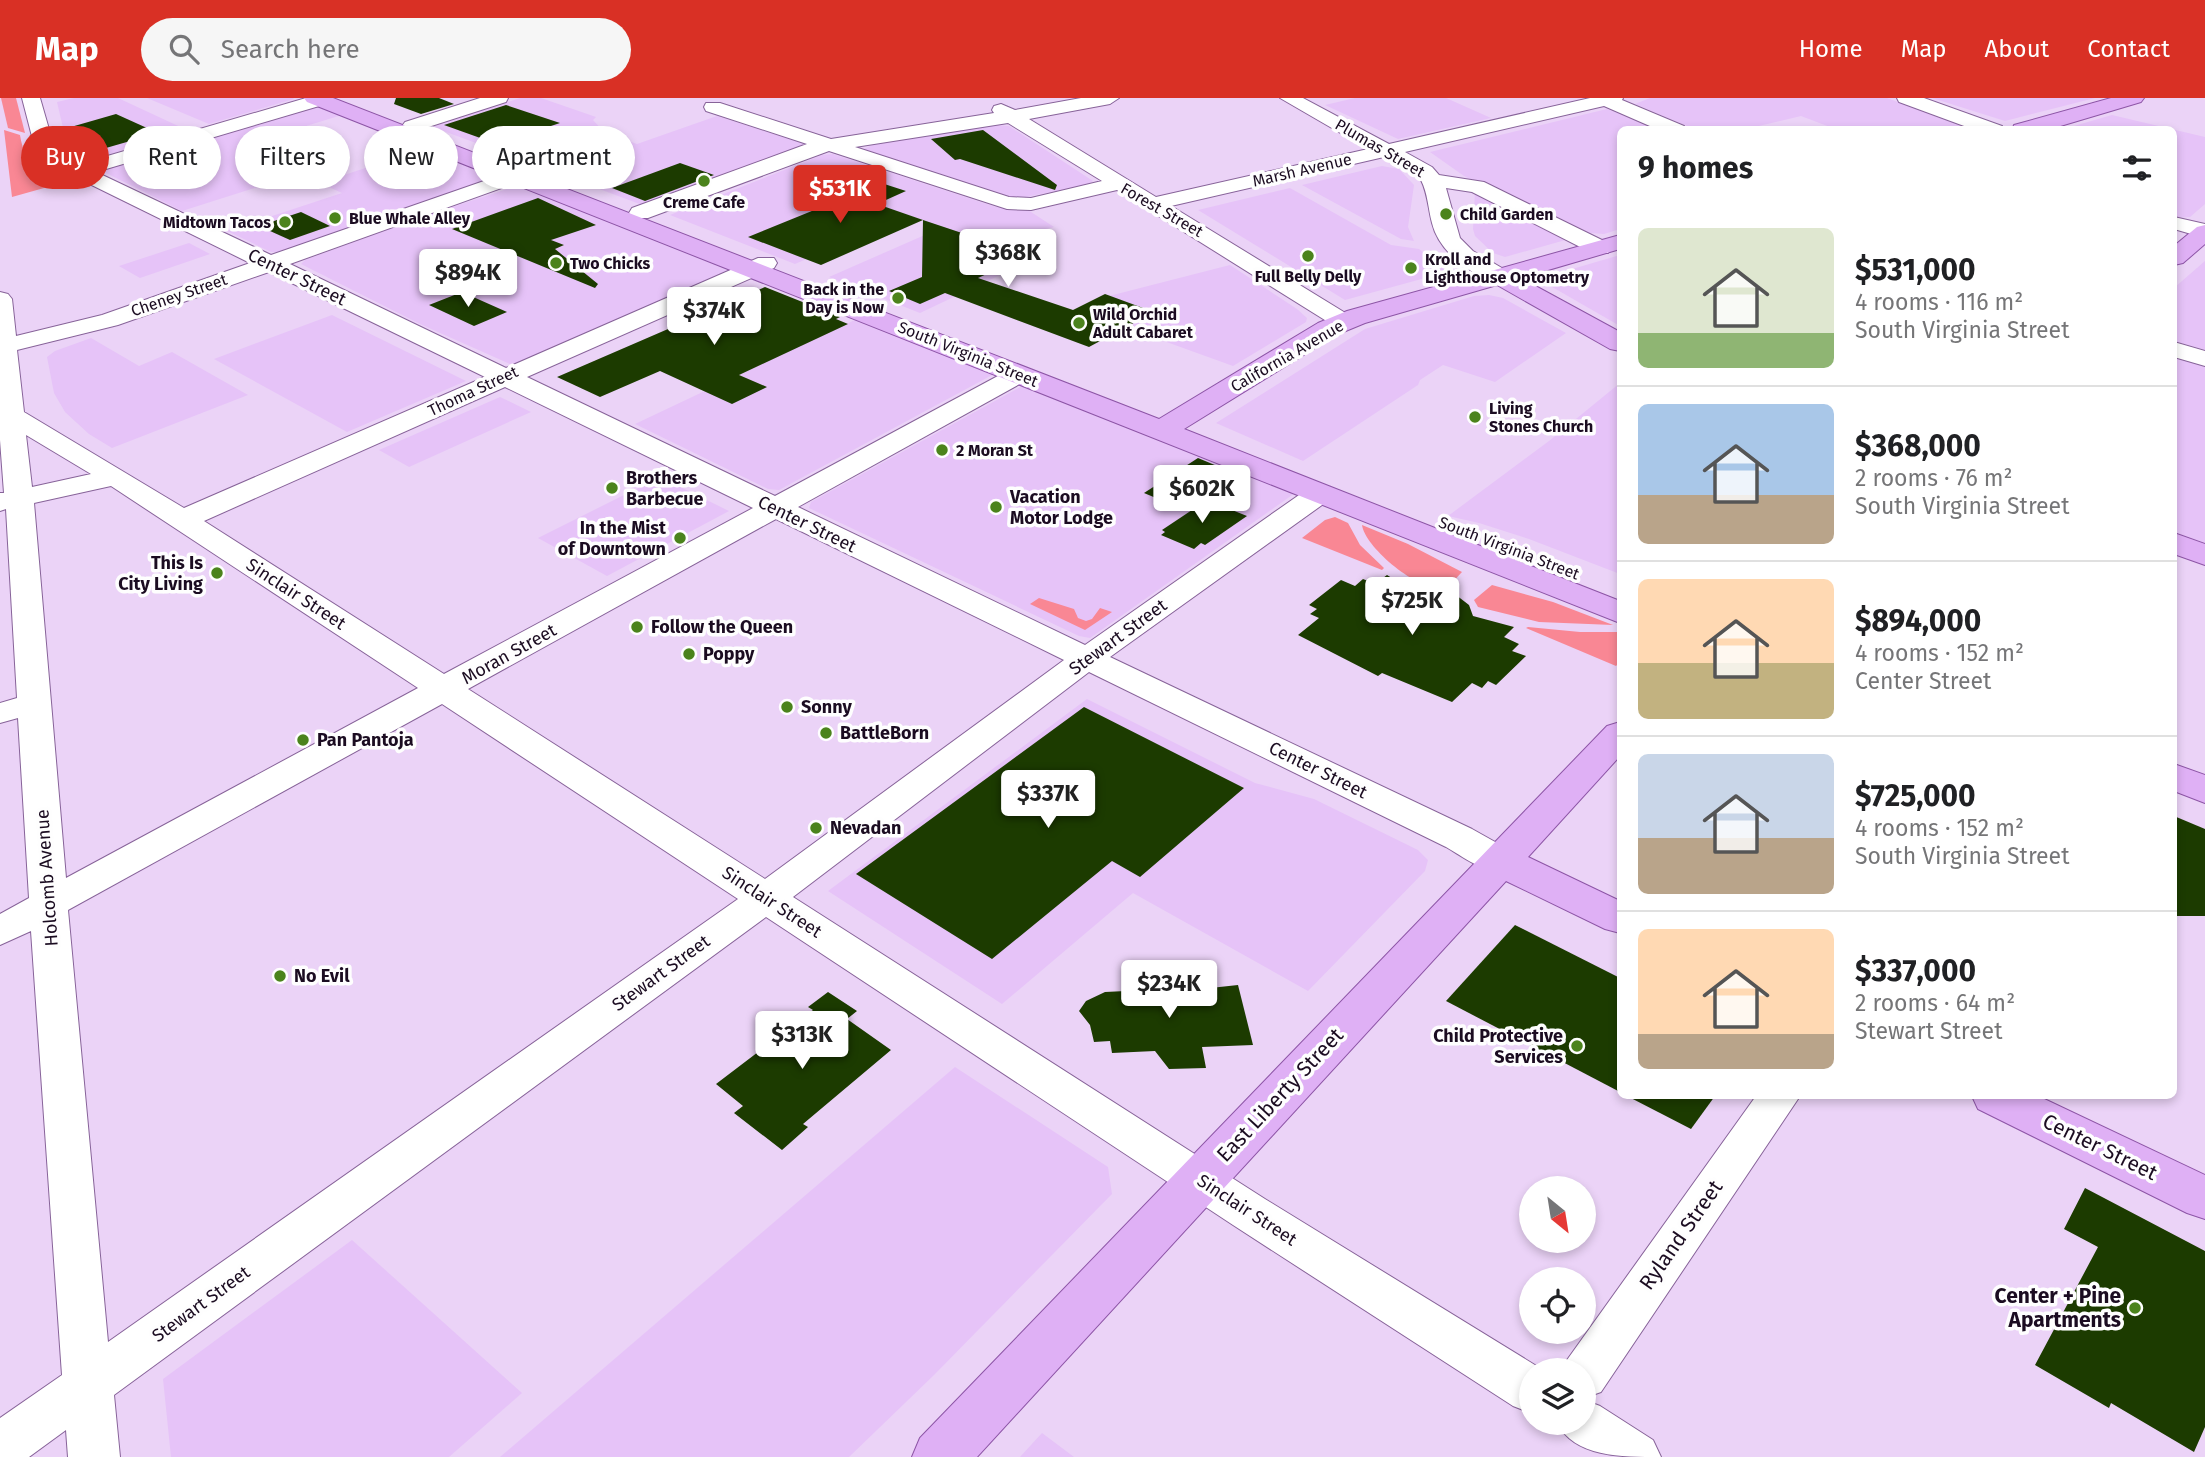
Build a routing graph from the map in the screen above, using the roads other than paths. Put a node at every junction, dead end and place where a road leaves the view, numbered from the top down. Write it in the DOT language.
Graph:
graph roads {
  1 [pos="31,98"];
  2 [pos="499,98"];
  3 [pos="981,98"];
  4 [pos="1110,98"];
  5 [pos="1289,98"];
  6 [pos="1906,98"];
  7 [pos="2134,98"];
  8 [pos="325,99"];
  9 [pos="1607,99"];
  10 [pos="713,107"];
  11 [pos="1011,117"];
  12 [pos="39,126"];
  13 [pos="386,126"];
  14 [pos="412,126"];
  15 [pos="1668,126"];
  16 [pos="1984,126"];
  17 [pos="2036,126"];
  18 [pos="458,145"];
  19 [pos="828,145"];
  20 [pos="1390,150"];
  21 [pos="109,162"];
  22 [pos="1433,180"];
  23 [pos="1118,184"];
  24 [pos="109,186"];
  25 [pos="480,189"];
  26 [pos="561,189"];
  27 [pos="576,195"];
  28 [pos="1153,204"];
  29 [pos="640,213"];
  30 [pos="2177,224"];
  31 [pos="2205,232"];
  32 [pos="1610,245"];
  33 [pos="2177,255"];
  34 [pos="269,264"];
  35 [pos="760,266"];
  36 [pos="1499,276"];
  37 [pos="0,299"];
  38 [pos="1343,322"];
  39 [pos="1617,341"];
  40 [pos="2,347"];
  41 [pos="2177,350"];
  42 [pos="2205,359"];
  43 [pos="1018,375"];
  44 [pos="506,378"];
  45 [pos="11,415"];
  46 [pos="1170,426"];
  47 [pos="115,477"];
  48 [pos="1319,494"];
  49 [pos="9,500"];
  50 [pos="775,508"];
  51 [pos="181,520"];
  52 [pos="1455,527"];
  53 [pos="2177,544"];
  54 [pos="2205,555"];
  55 [pos="1617,590"];
  56 [pos="1617,612"];
  57 [pos="1086,659"];
  58 [pos="444,690"];
  59 [pos="17,708"];
  60 [pos="1617,737"];
  61 [pos="2177,777"];
  62 [pos="2205,790"];
  63 [pos="1500,861"];
  64 [pos="766,898"];
  65 [pos="49,905"];
  66 [pos="1617,917"];
  67 [pos="0,931"];
  68 [pos="1777,1099"];
  69 [pos="2001,1099"];
  70 [pos="1200,1180"];
  71 [pos="2205,1198"];
  72 [pos="1596,1359"];
  73 [pos="1519,1382"];
  74 [pos="89,1384"];
  75 [pos="1596,1432"];
  76 [pos="0,1448"];
  77 [pos="94,1457"];
  78 [pos="940,1457"];
  79 [pos="1635,1457"];
  1 -- 12 [label="street, Center Street"];
  2 -- 14 [label="street"];
  3 -- 11 [label="street, Forest Street"];
  4 -- 11 [label="street"];
  5 -- 20 [label="street, Plumas Street"];
  6 -- 16 [label="street"];
  7 -- 17 [label="main road"];
  8 -- 13 [label="main road"];
  8 -- 14 [label="main road, South Virginia Street"];
  8 -- 21 [label="street"];
  9 -- 15 [label="street"];
  9 -- 20 [label="street, Marsh Avenue"];
  10 -- 19 [label="street"];
  11 -- 19 [label="street"];
  11 -- 23 [label="street, Forest Street"];
  18 -- 27 [label="main road, South Virginia Street"];
  19 -- 23 [label="street"];
  19 -- 29 [label="street"];
  20 -- 22 [label="street, Plumas Street"];
  20 -- 28 [label="street, Marsh Avenue"];
  22 -- 32 [label="street, Plumas Street"];
  22 -- 36 [label="street, Plumas Street"];
  23 -- 28 [label="street, Forest Street"];
  24 -- 34 [label="street, Center Street"];
  25 -- 34 [label="street, Cheney Street"];
  26 -- 27 [label="main road"];
  27 -- 29 [label="main road, South Virginia Street"];
  27 -- 35 [label="main road, South Virginia Street"];
  28 -- 38 [label="street, Forest Street"];
  29 -- 35 [label="main road, South Virginia Street"];
  30 -- 31 [label="street"];
  31 -- 33 [label="main road"];
  32 -- 36 [label="main road, California Avenue"];
  34 -- 40 [label="street, Cheney Street"];
  34 -- 44 [label="street, Center Street"];
  35 -- 43 [label="main road, South Virginia Street"];
  35 -- 44 [label="street, Thoma Street"];
  35 -- 46 [label="main road, South Virginia Street"];
  36 -- 38 [label="main road, California Avenue"];
  36 -- 39 [label="main road"];
  37 -- 40 [label="street, Holcomb Avenue"];
  38 -- 46 [label="main road, California Avenue"];
  40 -- 45 [label="street, Holcomb Avenue"];
  41 -- 42 [label="street"];
  43 -- 46 [label="main road, South Virginia Street"];
  43 -- 50 [label="street, Moran Street"];
  44 -- 50 [label="street, Center Street"];
  44 -- 51 [label="street, Thoma Street"];
  45 -- 47 [label="street, Sinclair Street"];
  45 -- 49 [label="street, Holcomb Avenue"];
  46 -- 48 [label="main road, South Virginia Street"];
  46 -- 52 [label="main road, South Virginia Street"];
  47 -- 49 [label="street"];
  47 -- 51 [label="street, Sinclair Street"];
  48 -- 52 [label="main road"];
  48 -- 56 [label="main road, South Virginia Street"];
  48 -- 57 [label="street, Stewart Street"];
  49 -- 59 [label="street, Holcomb Avenue"];
  50 -- 57 [label="street, Center Street"];
  50 -- 58 [label="street, Moran Street"];
  51 -- 58 [label="street, Sinclair Street"];
  52 -- 55 [label="main road, South Virginia Street"];
  53 -- 54 [label="main road"];
  57 -- 63 [label="street, Center Street"];
  57 -- 64 [label="street, Stewart Street"];
  58 -- 64 [label="street, Sinclair Street"];
  58 -- 65 [label="street, Moran Street"];
  59 -- 65 [label="street, Holcomb Avenue"];
  60 -- 63 [label="main road, East Liberty Street"];
  61 -- 62 [label="main road"];
  63 -- 66 [label="main road, Center Street"];
  63 -- 70 [label="main road, East Liberty Street"];
  64 -- 70 [label="street, Sinclair Street"];
  64 -- 74 [label="street, Stewart Street"];
  65 -- 67 [label="street, Moran Street"];
  65 -- 74 [label="street, Holcomb Avenue"];
  68 -- 72 [label="street, Ryland Street"];
  69 -- 71 [label="main road, Center Street"];
  70 -- 73 [label="street, Sinclair Street"];
  70 -- 78 [label="main road, East Liberty Street"];
  74 -- 76 [label="street, Stewart Street"];
  74 -- 77 [label="street, Holcomb Avenue"];
  75 -- 79 [label="street"];
}
